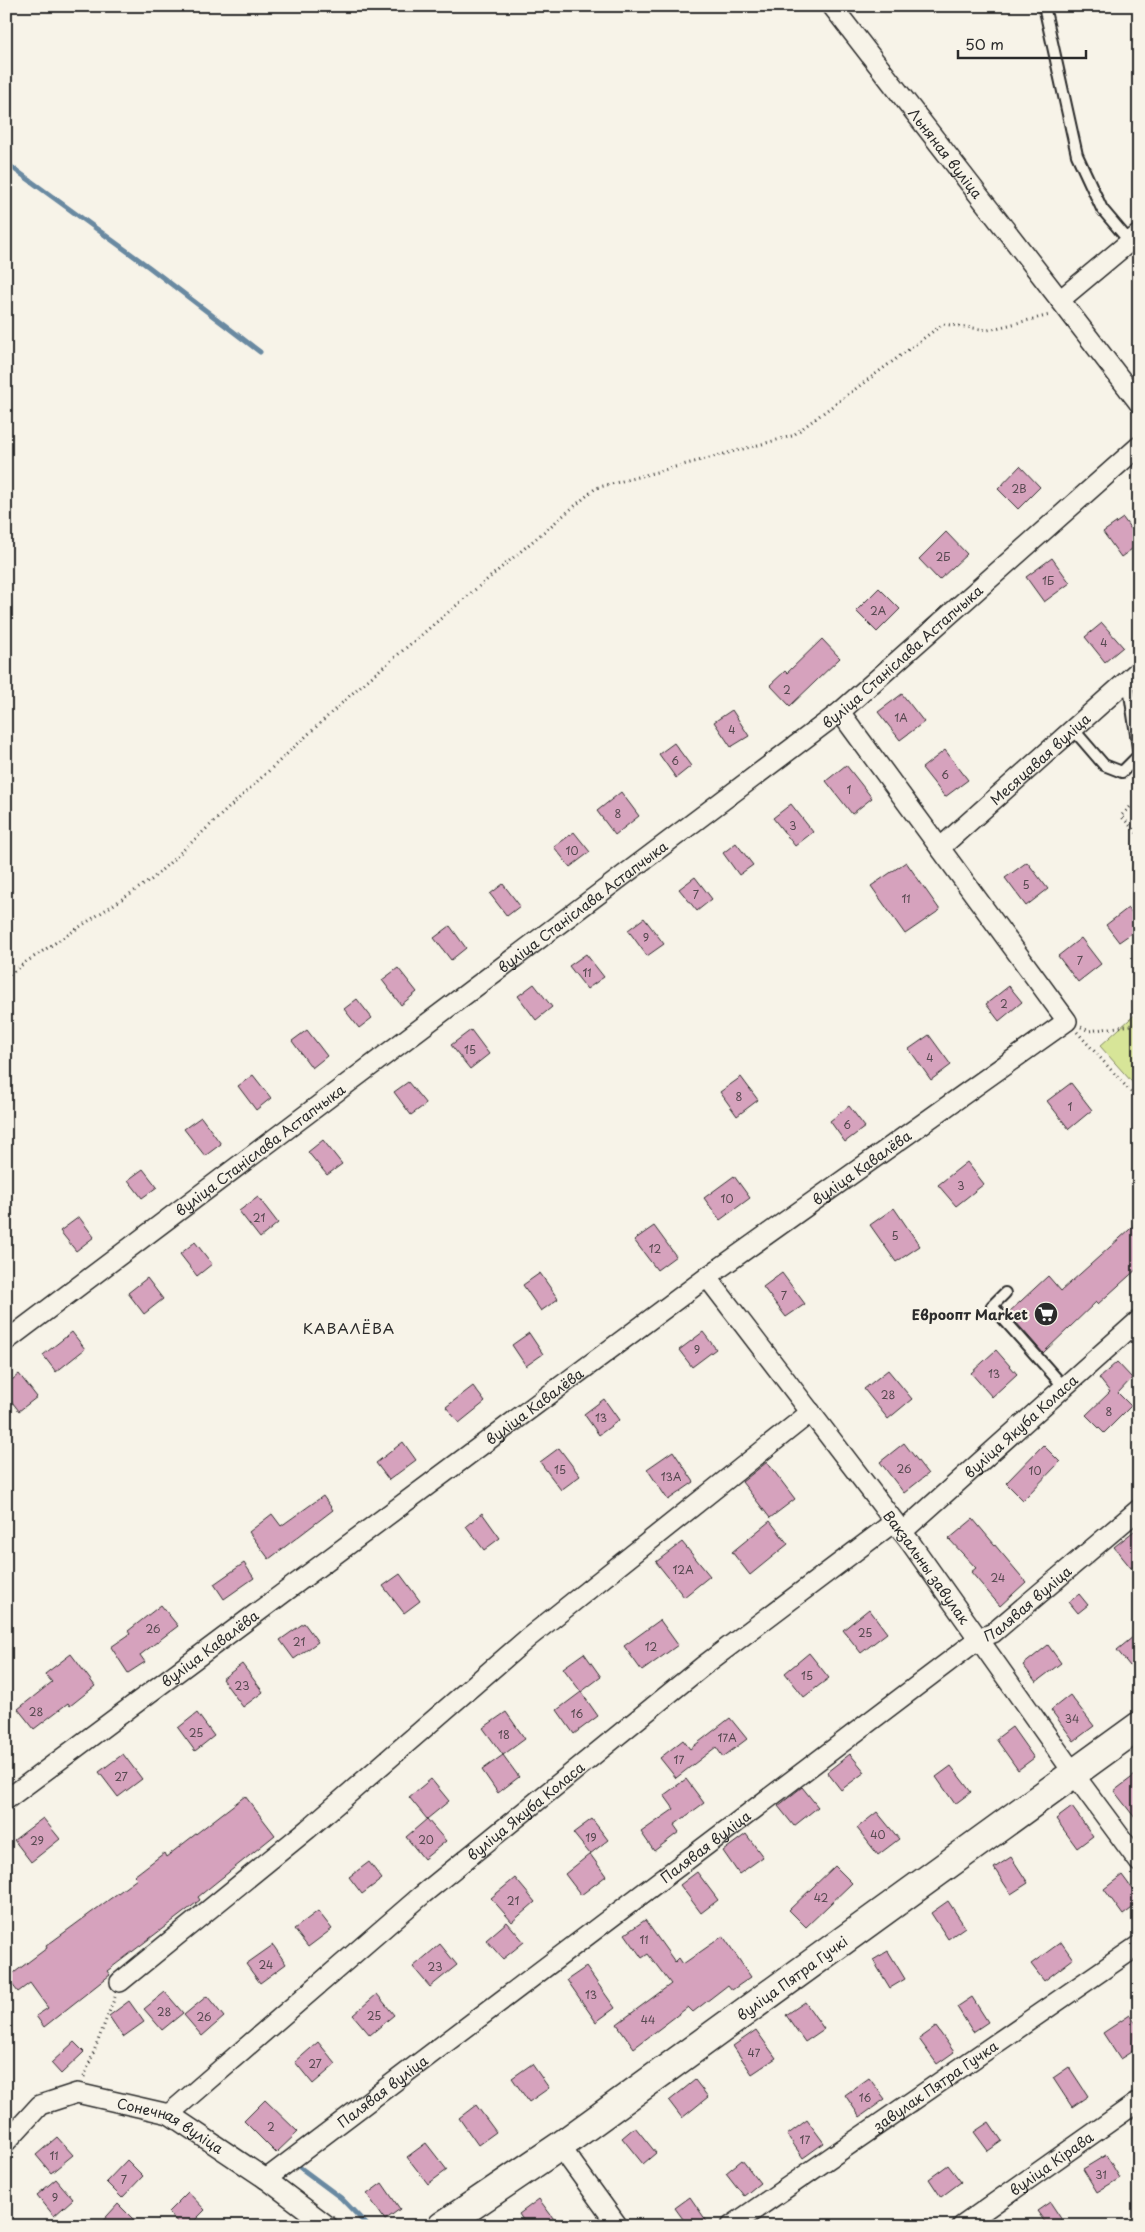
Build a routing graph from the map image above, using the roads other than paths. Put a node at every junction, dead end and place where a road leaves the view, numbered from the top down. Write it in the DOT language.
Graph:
graph roads {
  1 [pos="832,6"];
  2 [pos="1044,6"];
  3 [pos="1134,237"];
  4 [pos="1064,306"];
  5 [pos="1139,403"];
  6 [pos="1139,446"];
  7 [pos="1133,675"];
  8 [pos="840,712"];
  9 [pos="1073,729"];
  10 [pos="940,848"];
  11 [pos="707,1277"];
  12 [pos="1006,1293"];
  13 [pos="1139,1320"];
  14 [pos="6,1341"];
  15 [pos="1064,1387"];
  16 [pos="811,1412"];
  17 [pos="1139,1509"];
  18 [pos="898,1527"];
  19 [pos="980,1638"];
  20 [pos="1139,1726"];
  21 [pos="1073,1772"];
  22 [pos="6,1800"];
  23 [pos="1139,1862"];
  24 [pos="1139,1945"];
  25 [pos="120,1982"];
  26 [pos="1139,2101"];
  27 [pos="168,2114"];
  28 [pos="6,2142"];
  29 [pos="560,2146"];
  30 [pos="266,2179"];
  31 [pos="328,2226"];
  32 [pos="442,2226"];
  33 [pos="618,2226"];
  34 [pos="731,2226"];
  35 [pos="962,2226"];
  1 -- 4 [label="street, Льняная вуліца"];
  2 -- 3 [label="lane"];
  3 -- 4 [label="street"];
  4 -- 5 [label="street, Льняная вуліца"];
  6 -- 8 [label="street, вуліца Станіслава Астапчыка"];
  7 -- 9 [label="street, Месяцавая вуліца"];
  7 -- 9 [label="lane"];
  8 -- 10 [label="street"];
  8 -- 14 [label="street, вуліца Станіслава Астапчыка"];
  9 -- 10 [label="street, Месяцавая вуліца"];
  10 -- 11 [label="street, вуліца Кавалёва"];
  11 -- 16 [label="street, Вакзальны завулак"];
  11 -- 22 [label="street, вуліца Кавалёва"];
  12 -- 15 [label="lane"];
  13 -- 15 [label="street, вуліца Якуба Коласа"];
  15 -- 18 [label="street, вуліца Якуба Коласа"];
  16 -- 18 [label="street, Вакзальны завулак"];
  16 -- 25 [label="street"];
  17 -- 19 [label="street, Палявая вуліца"];
  18 -- 19 [label="street, Вакзальны завулак"];
  18 -- 27 [label="street, вуліца Якуба Коласа"];
  19 -- 21 [label="street, Вакзальны завулак"];
  19 -- 30 [label="street, Палявая вуліца"];
  20 -- 21 [label="street, вуліца Пятра Гучкі"];
  21 -- 23 [label="street, Вакзальны завулак"];
  21 -- 29 [label="street, вуліца Пятра Гучкі"];
  24 -- 34 [label="street, завулак Пятра Гучка"];
  26 -- 35 [label="street, вуліца Кірава"];
  27 -- 28 [label="street, Сонечная вуліца"];
  27 -- 30 [label="street, Сонечная вуліца"];
  29 -- 32 [label="street, вуліца Пятра Гучкі"];
  29 -- 33 [label="street"];
  30 -- 31 [label="street, Сонечная вуліца"];
}
